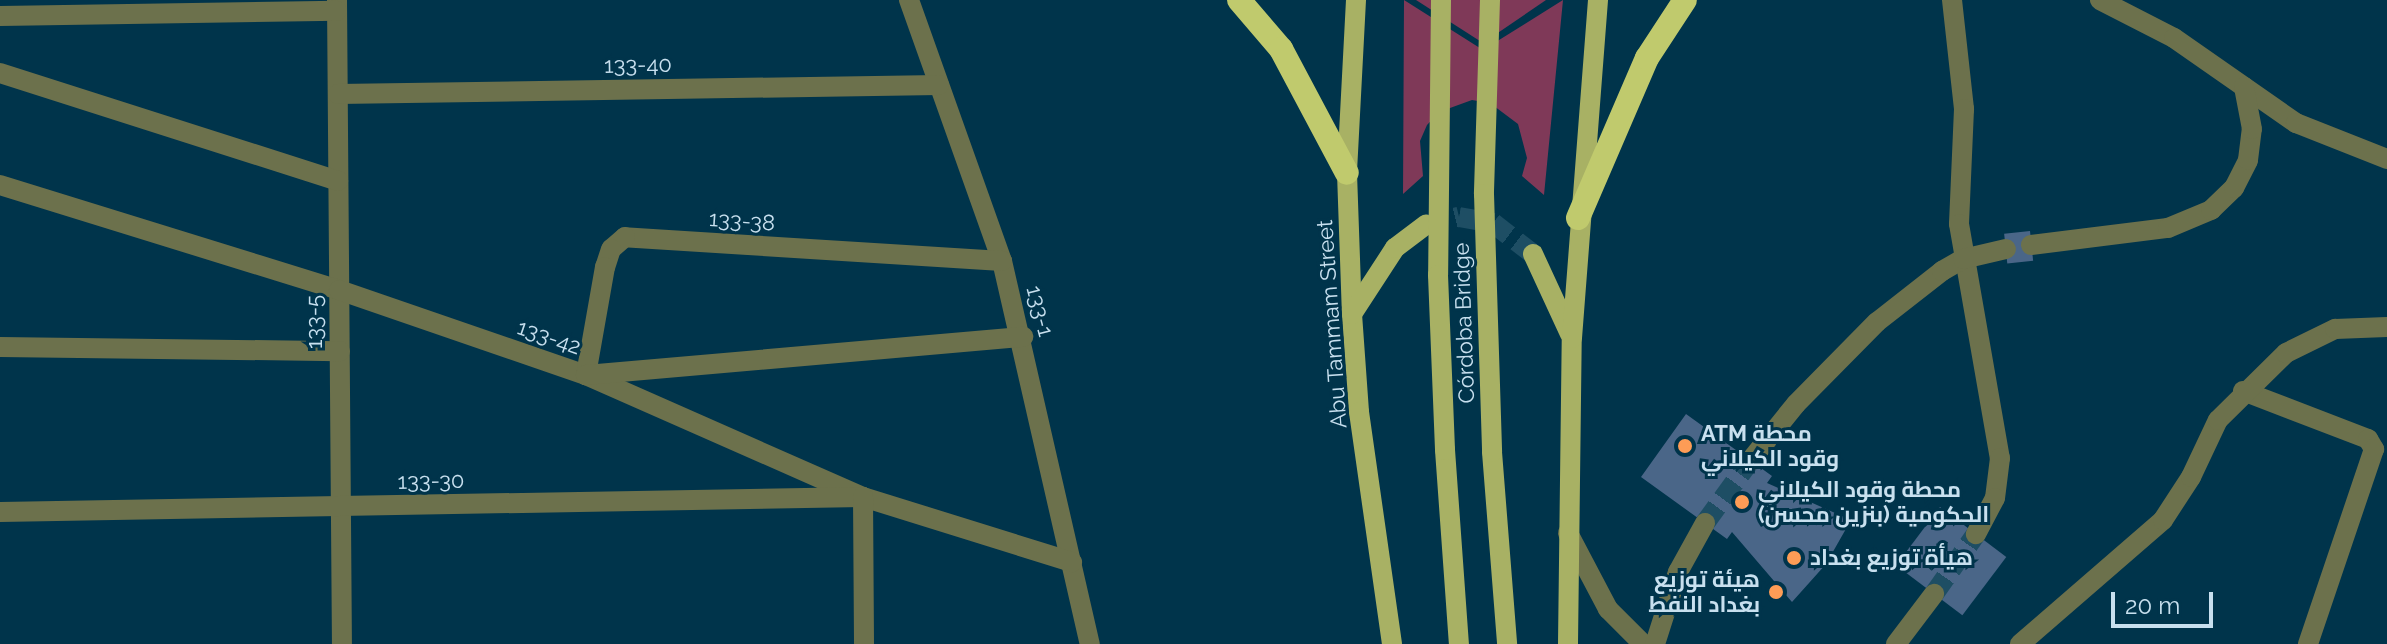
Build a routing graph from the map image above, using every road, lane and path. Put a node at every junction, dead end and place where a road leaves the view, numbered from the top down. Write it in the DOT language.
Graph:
graph roads {
  1 [pos="909,0"];
  2 [pos="1239,0"];
  3 [pos="1356,0"];
  4 [pos="1441,0"];
  5 [pos="1490,0"];
  6 [pos="1598,0"];
  7 [pos="1685,0"];
  8 [pos="1952,0"];
  9 [pos="2100,0"];
  10 [pos="337,6"];
  11 [pos="0,16"];
  12 [pos="0,73"];
  13 [pos="939,85"];
  14 [pos="2244,87"];
  15 [pos="338,94"];
  16 [pos="2387,159"];
  17 [pos="1347,173"];
  18 [pos="338,181"];
  19 [pos="0,185"];
  20 [pos="1578,218"];
  21 [pos="1426,225"];
  22 [pos="2031,245"];
  23 [pos="2006,249"];
  24 [pos="1533,254"];
  25 [pos="1963,259"];
  26 [pos="1002,261"];
  27 [pos="339,290"];
  28 [pos="1352,314"];
  29 [pos="2387,327"];
  30 [pos="1023,337"];
  31 [pos="1572,338"];
  32 [pos="0,347"];
  33 [pos="340,351"];
  34 [pos="586,375"];
  35 [pos="2243,391"];
  36 [pos="1750,461"];
  37 [pos="863,497"];
  38 [pos="341,507"];
  39 [pos="0,512"];
  40 [pos="1705,523"];
  41 [pos="1566,528"];
  42 [pos="1976,534"];
  43 [pos="1072,562"];
  44 [pos="1934,594"];
  45 [pos="342,644"];
  46 [pos="864,644"];
  47 [pos="1090,644"];
  48 [pos="1392,644"];
  49 [pos="1459,644"];
  50 [pos="1507,644"];
  51 [pos="1568,644"];
  52 [pos="1643,644"];
  53 [pos="1655,644"];
  54 [pos="1896,644"];
  55 [pos="2020,644"];
  56 [pos="2308,644"];
  1 -- 13 [label="street, 133-1"];
  2 -- 17 [label="highway"];
  3 -- 17 [label="main road, Abu Tammam Street"];
  4 -- 49 [label="main road, Córdoba Bridge, bridge"];
  5 -- 50 [label="main road, Córdoba Bridge, bridge"];
  6 -- 20 [label="main road"];
  7 -- 20 [label="highway"];
  8 -- 25 [label="street"];
  9 -- 14 [label="street"];
  10 -- 11 [label="street"];
  10 -- 15 [label="street, 133-5"];
  12 -- 18 [label="street"];
  13 -- 15 [label="street, 133-40"];
  13 -- 26 [label="street, 133-1"];
  14 -- 16 [label="street"];
  14 -- 22 [label="street"];
  15 -- 18 [label="street, 133-5"];
  17 -- 28 [label="main road, Abu Tammam Street"];
  18 -- 27 [label="street, 133-5"];
  19 -- 27 [label="street, 133-42"];
  20 -- 31 [label="main road"];
  21 -- 28 [label="main road"];
  23 -- 25 [label="street"];
  24 -- 31 [label="main road"];
  25 -- 36 [label="street"];
  25 -- 42 [label="street"];
  26 -- 30 [label="street, 133-1"];
  26 -- 34 [label="street, 133-38"];
  27 -- 33 [label="street, 133-5"];
  27 -- 34 [label="street, 133-42"];
  28 -- 48 [label="main road, Abu Tammam Street"];
  29 -- 35 [label="street"];
  30 -- 34 [label="street"];
  30 -- 43 [label="street, 133-1"];
  31 -- 41 [label="main road"];
  32 -- 33 [label="street"];
  33 -- 38 [label="street, 133-5"];
  34 -- 37 [label="street, 133-42"];
  35 -- 55 [label="street"];
  35 -- 56 [label="street"];
  37 -- 38 [label="street, 133-30"];
  37 -- 43 [label="street, 133-42"];
  37 -- 46 [label="street"];
  38 -- 39 [label="street, 133-30"];
  38 -- 45 [label="street, 133-5"];
  40 -- 53 [label="street"];
  41 -- 51 [label="main road"];
  41 -- 52 [label="street"];
  43 -- 47 [label="street, 133-1"];
  44 -- 54 [label="street"];
}
